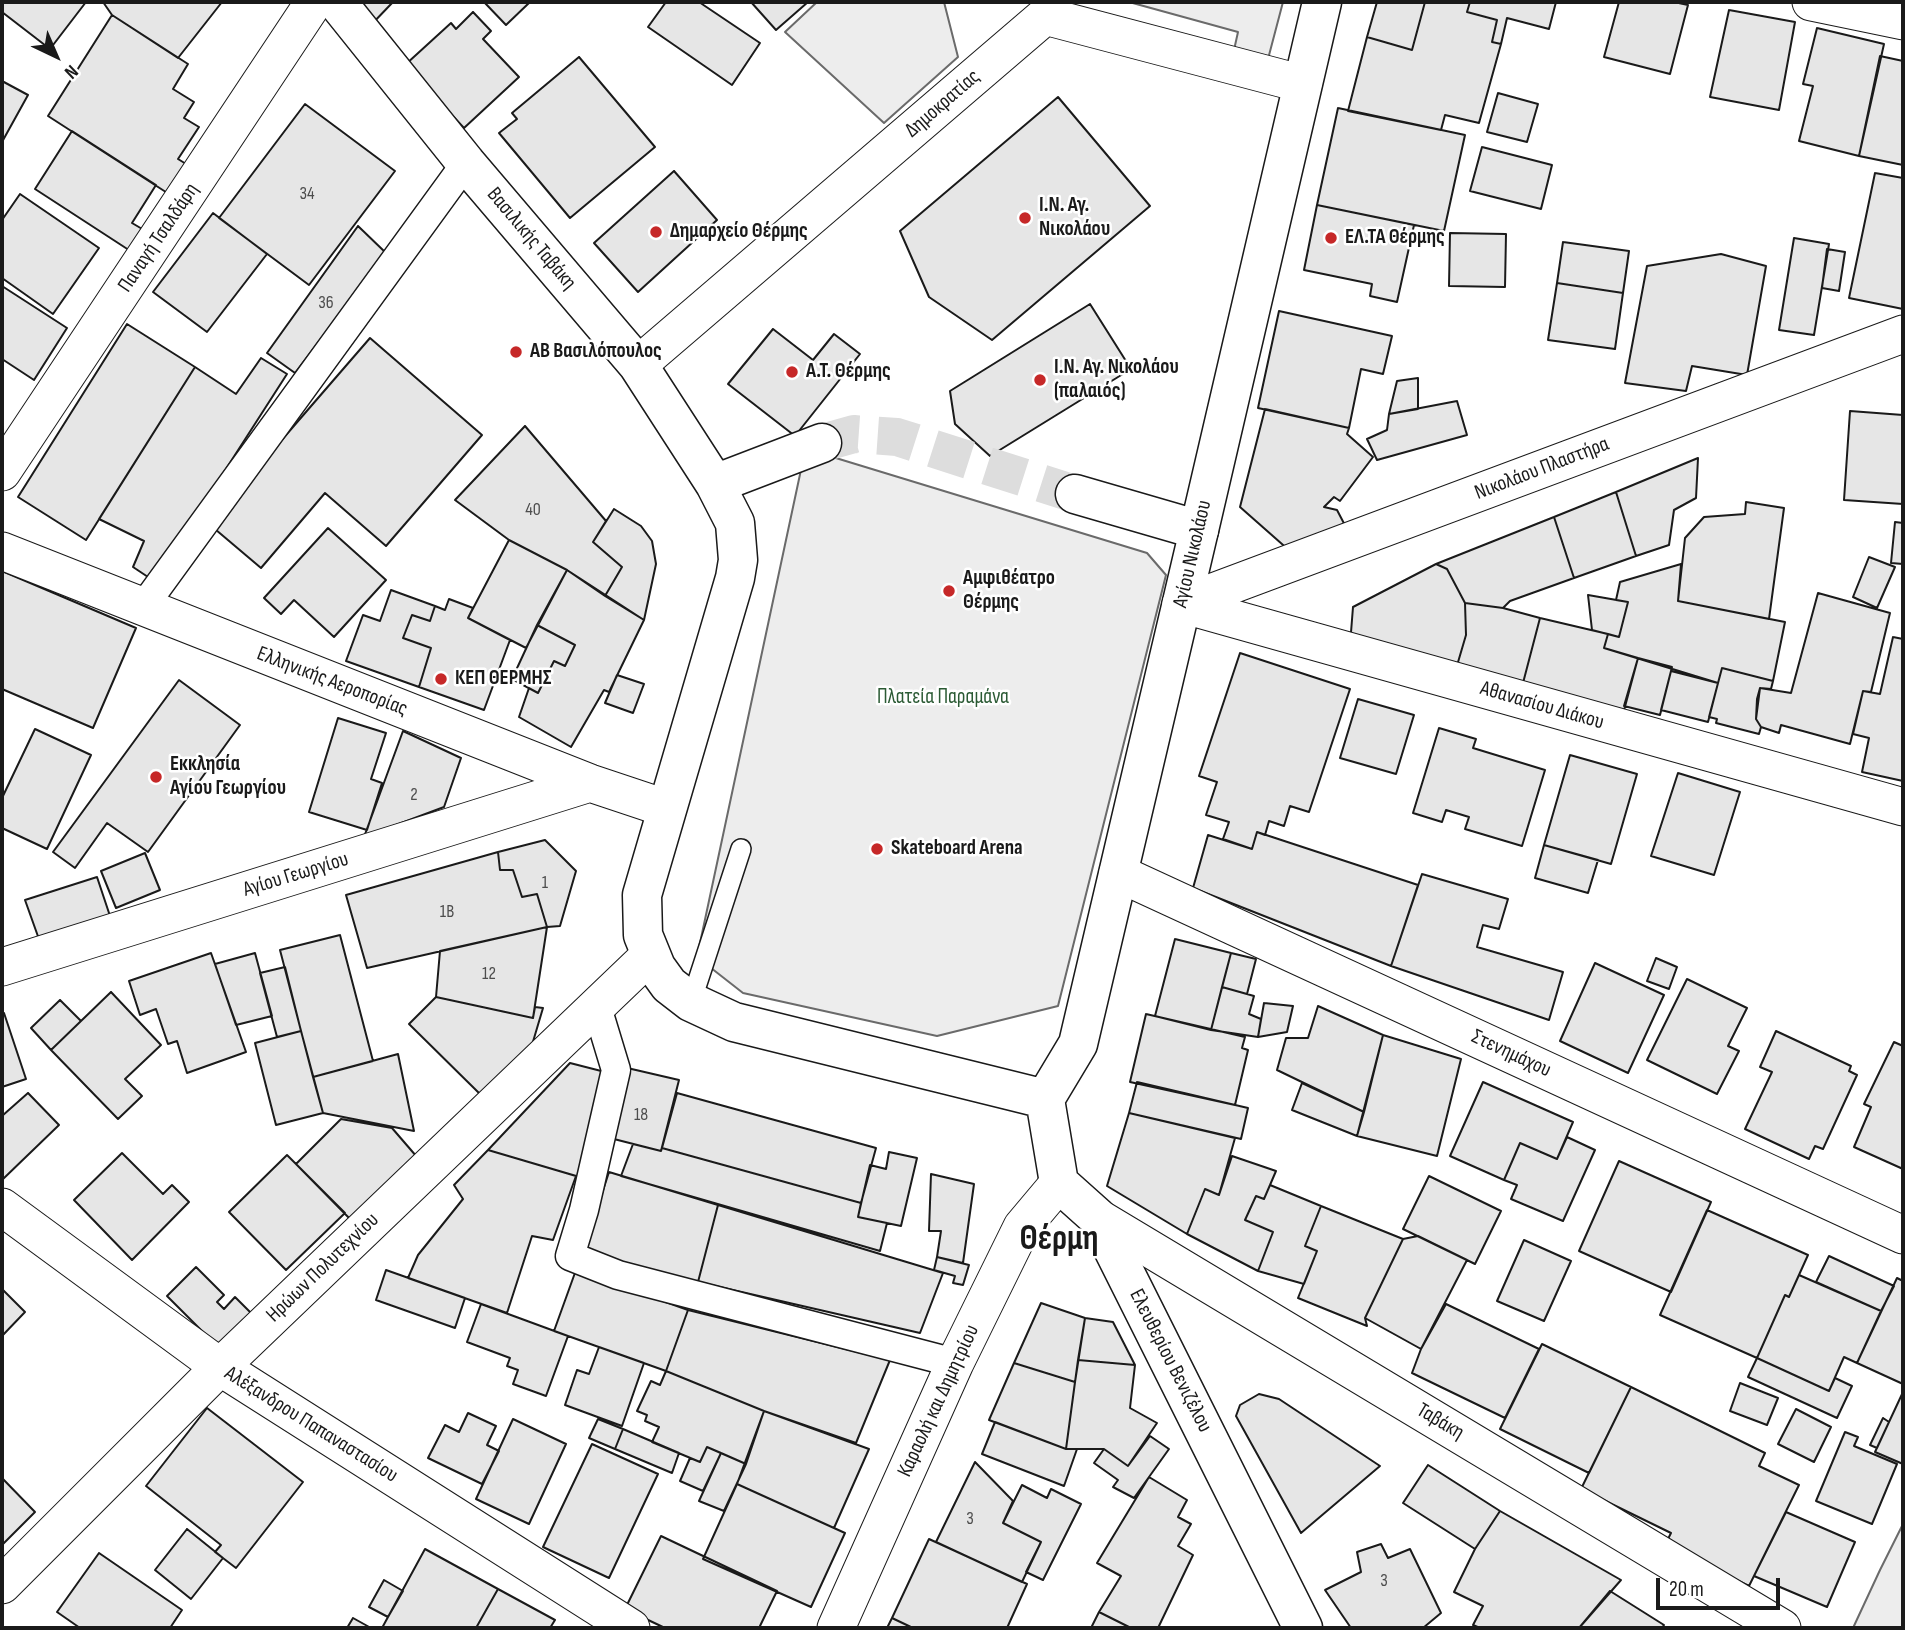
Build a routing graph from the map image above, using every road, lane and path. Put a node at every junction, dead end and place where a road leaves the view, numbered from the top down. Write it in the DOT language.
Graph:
graph roads {
  1 [pos="314,2"];
  2 [pos="337,2"];
  3 [pos="1322,2"];
  4 [pos="1811,2"];
  5 [pos="1903,21"];
  6 [pos="1303,84"];
  7 [pos="466,163"];
  8 [pos="1903,334"];
  9 [pos="638,365"];
  10 [pos="822,443"];
  11 [pos="2,472"];
  12 [pos="715,484"];
  13 [pos="1075,494"];
  14 [pos="1199,530"];
  15 [pos="2,551"];
  16 [pos="1181,604"];
  17 [pos="143,607"];
  18 [pos="590,783"];
  19 [pos="1903,807"];
  20 [pos="665,808"];
  21 [pos="741,849"];
  22 [pos="1118,873"];
  23 [pos="649,956"];
  24 [pos="2,967"];
  25 [pos="691,1002"];
  26 [pos="596,1004"];
  27 [pos="1045,1098"];
  28 [pos="1059,1183"];
  29 [pos="2,1207"];
  30 [pos="1097,1217"];
  31 [pos="1903,1236"];
  32 [pos="955,1363"];
  33 [pos="220,1367"];
  34 [pos="2,1585"];
  35 [pos="1769,1625"];
  36 [pos="631,1628"];
  37 [pos="836,1628"];
  38 [pos="1303,1628"];
  1 -- 11 [label="street, Παναγή Τσαλδάρη"];
  2 -- 7 [label="main road, Βασιλικής Ταβάκη"];
  3 -- 6 [label="main road, Αγίου Νικολάου"];
  4 -- 5 [label="street"];
  6 -- 9 [label="street, Δημοκρατίας"];
  6 -- 14 [label="main road, Αγίου Νικολάου"];
  7 -- 9 [label="main road, Βασιλικής Ταβάκη"];
  7 -- 17 [label="street"];
  8 -- 16 [label="street, Νικολάου Πλαστήρα"];
  9 -- 12 [label="main road, Βασιλικής Ταβάκη"];
  10 -- 12 [label="main road"];
  12 -- 20 [label="main road"];
  13 -- 14 [label="main road"];
  14 -- 16 [label="main road, Αγίου Νικολάου"];
  15 -- 17 [label="street, Ελληνικής Αεροπορίας"];
  16 -- 19 [label="street, Αθανασίου Διάκου"];
  16 -- 22 [label="main road, Αγίου Νικολάου"];
  17 -- 18 [label="street, Ελληνικής Αεροπορίας"];
  18 -- 20 [label="street, Ελληνικής Αεροπορίας"];
  18 -- 24 [label="street, Αγίου Γεωργίου"];
  20 -- 23 [label="main road"];
  21 -- 25 [label="lane"];
  22 -- 27 [label="main road, Αγίου Νικολάου"];
  22 -- 31 [label="street, Στενημάχου"];
  23 -- 25 [label="main road"];
  23 -- 26 [label="street, Ηρώων Πολυτεχνίου"];
  25 -- 27 [label="main road"];
  26 -- 32 [label="street"];
  26 -- 33 [label="street, Ηρώων Πολυτεχνίου"];
  27 -- 28 [label="main road"];
  28 -- 30 [label="main road, Ελευθερίου Βενιζέλου"];
  28 -- 32 [label="street, Καραολή και Δημητρίου"];
  29 -- 33 [label="street, Αλέξανδρου Παπαναστασίου"];
  30 -- 35 [label="street, Ταβάκη"];
  30 -- 38 [label="main road, Ελευθερίου Βενιζέλου"];
  32 -- 37 [label="street, Καραολή και Δημητρίου"];
  33 -- 34 [label="street, Ηρώων Πολυτεχνίου"];
  33 -- 36 [label="street, Αλέξανδρου Παπαναστασίου"];
}
